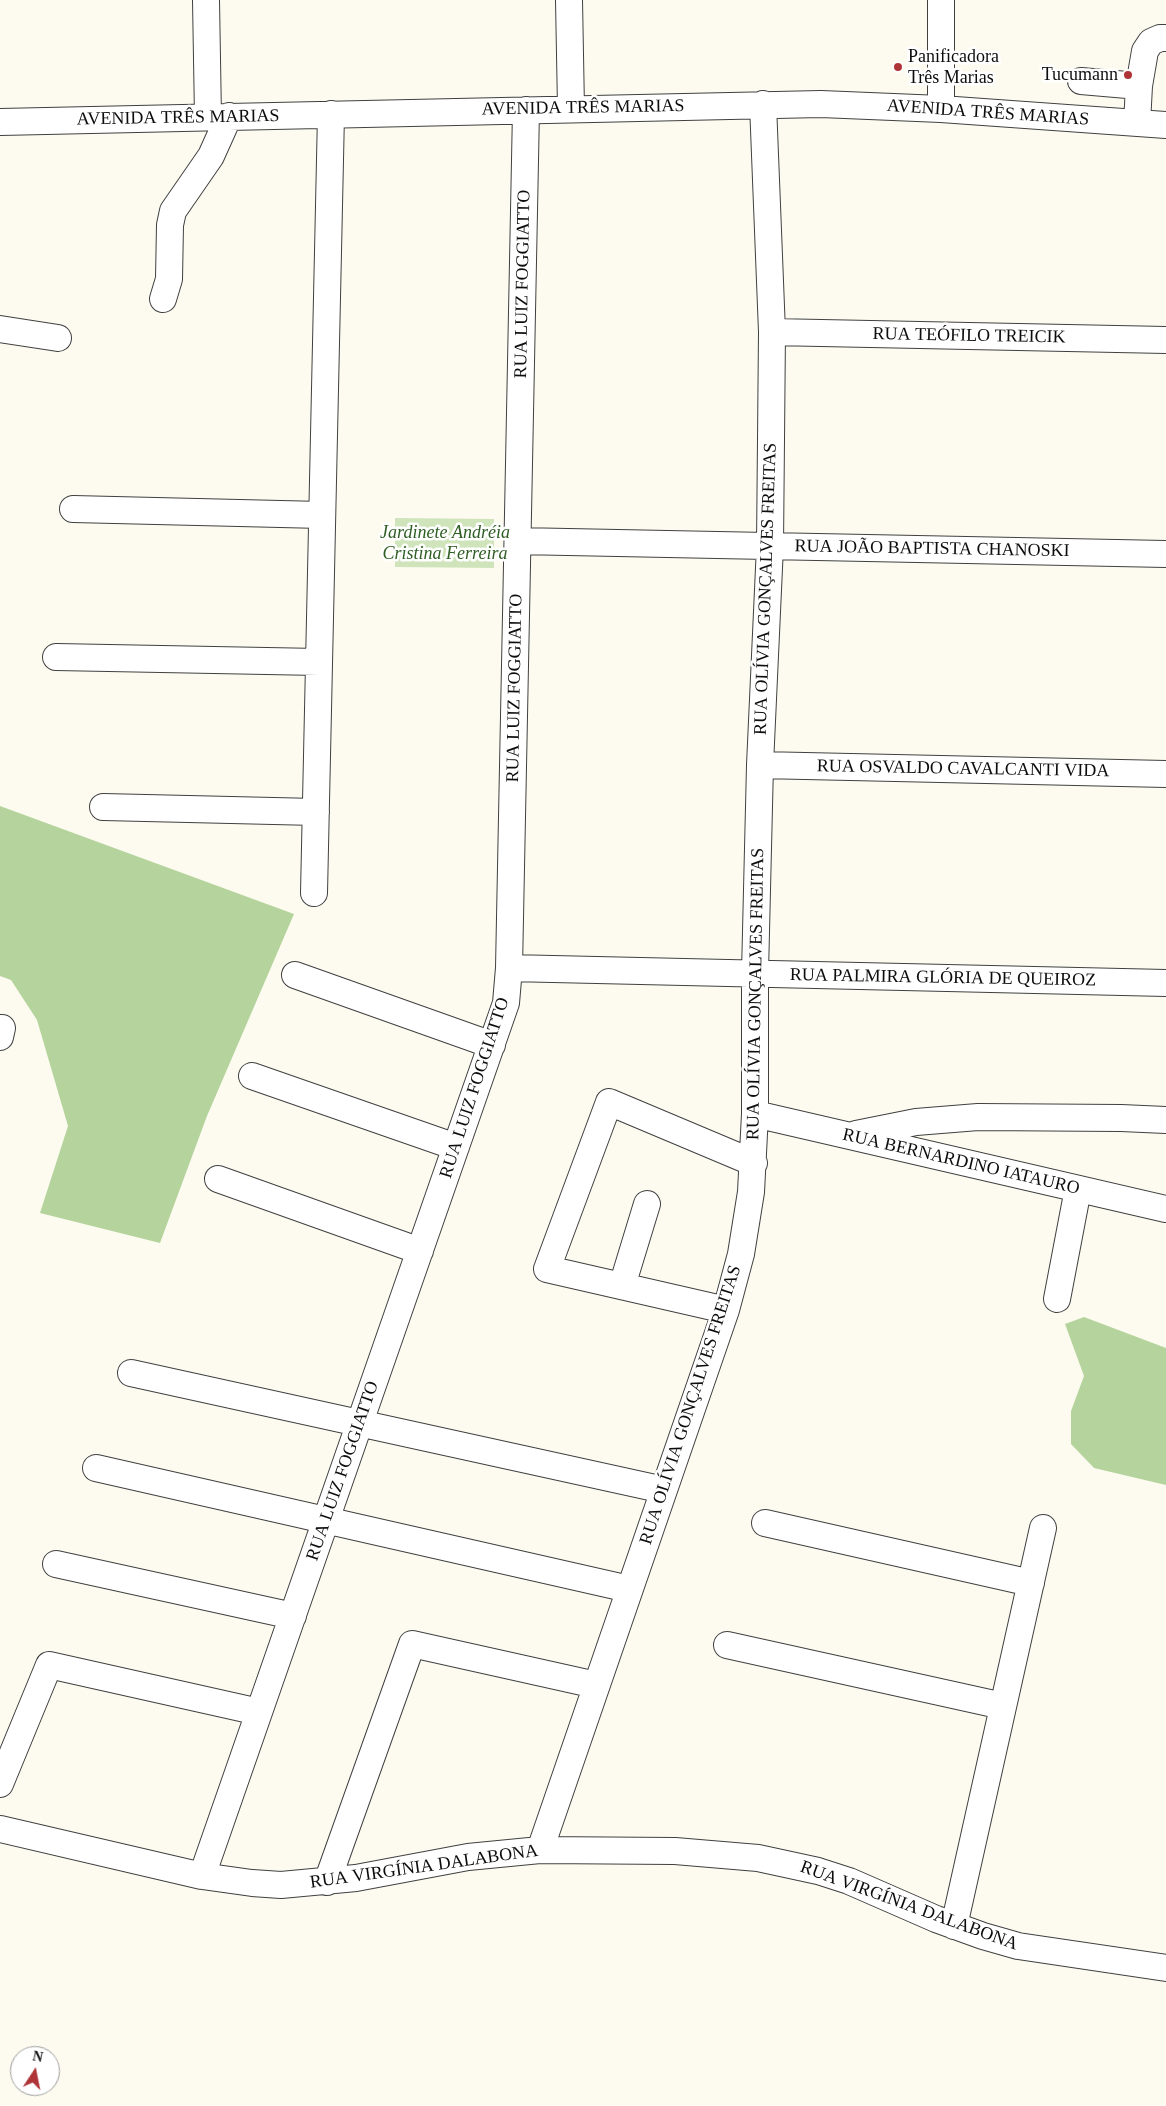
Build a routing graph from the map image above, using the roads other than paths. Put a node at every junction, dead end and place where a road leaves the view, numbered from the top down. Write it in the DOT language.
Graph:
graph roads {
  1 [pos="206,0"];
  2 [pos="569,0"];
  3 [pos="940,0"];
  4 [pos="1166,38"];
  5 [pos="1081,81"];
  6 [pos="1139,86"];
  7 [pos="763,104"];
  8 [pos="571,108"];
  9 [pos="941,109"];
  10 [pos="526,110"];
  11 [pos="331,114"];
  12 [pos="219,117"];
  13 [pos="0,122"];
  14 [pos="1137,123"];
  15 [pos="1166,125"];
  16 [pos="163,299"];
  17 [pos="0,329"];
  18 [pos="772,332"];
  19 [pos="58,338"];
  20 [pos="1166,340"];
  21 [pos="73,509"];
  22 [pos="322,515"];
  23 [pos="518,541"];
  24 [pos="770,546"];
  25 [pos="1166,554"];
  26 [pos="56,657"];
  27 [pos="319,662"];
  28 [pos="760,765"];
  29 [pos="1166,774"];
  30 [pos="103,807"];
  31 [pos="316,812"];
  32 [pos="314,893"];
  33 [pos="510,968"];
  34 [pos="755,973"];
  35 [pos="295,975"];
  36 [pos="1166,983"];
  37 [pos="492,1045"];
  38 [pos="252,1076"];
  39 [pos="755,1114"];
  40 [pos="1166,1120"];
  41 [pos="848,1136"];
  42 [pos="456,1147"];
  43 [pos="754,1163"];
  44 [pos="218,1180"];
  45 [pos="1078,1189"];
  46 [pos="647,1204"];
  47 [pos="1166,1208"];
  48 [pos="420,1251"];
  49 [pos="622,1286"];
  50 [pos="1057,1299"];
  51 [pos="726,1310"];
  52 [pos="131,1373"];
  53 [pos="360,1423"];
  54 [pos="96,1468"];
  55 [pos="664,1490"];
  56 [pos="326,1520"];
  57 [pos="766,1523"];
  58 [pos="1043,1528"];
  59 [pos="56,1564"];
  60 [pos="1031,1583"];
  61 [pos="629,1589"];
  62 [pos="293,1616"];
  63 [pos="727,1645"];
  64 [pos="596,1686"];
  65 [pos="1003,1706"];
  66 [pos="259,1712"];
  67 [pos="0,1784"];
  68 [pos="0,1829"];
  69 [pos="540,1850"];
  70 [pos="202,1876"];
  71 [pos="327,1882"];
  72 [pos="954,1926"];
  73 [pos="1166,1968"];
  1 -- 12 [label="street"];
  2 -- 8 [label="street"];
  3 -- 9 [label="street"];
  4 -- 6 [label="street"];
  5 -- 6 [label="street"];
  6 -- 14 [label="street"];
  7 -- 8 [label="street, AVENIDA TRÊS MARIAS"];
  7 -- 9 [label="street, AVENIDA TRÊS MARIAS"];
  7 -- 18 [label="street, RUA OLÍVIA GONÇALVES FREITAS"];
  8 -- 10 [label="street, AVENIDA TRÊS MARIAS"];
  9 -- 14 [label="street, AVENIDA TRÊS MARIAS"];
  10 -- 11 [label="street, AVENIDA TRÊS MARIAS"];
  10 -- 23 [label="street, RUA LUIZ FOGGIATTO"];
  11 -- 12 [label="street, AVENIDA TRÊS MARIAS"];
  11 -- 22 [label="street"];
  12 -- 13 [label="street, AVENIDA TRÊS MARIAS"];
  12 -- 16 [label="street"];
  14 -- 15 [label="street, AVENIDA TRÊS MARIAS"];
  17 -- 19 [label="street"];
  18 -- 20 [label="street, RUA TEÓFILO TREICIK"];
  18 -- 24 [label="street, RUA OLÍVIA GONÇALVES FREITAS"];
  21 -- 22 [label="street"];
  22 -- 27 [label="street"];
  23 -- 24 [label="street, RUA JOÃO BAPTISTA CHANOSKI"];
  23 -- 33 [label="street, RUA LUIZ FOGGIATTO"];
  24 -- 25 [label="street, RUA JOÃO BAPTISTA CHANOSKI"];
  24 -- 28 [label="street, RUA OLÍVIA GONÇALVES FREITAS"];
  26 -- 27 [label="street"];
  27 -- 31 [label="street"];
  28 -- 29 [label="street, RUA OSVALDO CAVALCANTI VIDA"];
  28 -- 34 [label="street, RUA OLÍVIA GONÇALVES FREITAS"];
  30 -- 31 [label="street"];
  31 -- 32 [label="street"];
  33 -- 34 [label="street, RUA PALMIRA GLÓRIA DE QUEIROZ"];
  33 -- 37 [label="street, RUA LUIZ FOGGIATTO"];
  34 -- 36 [label="street, RUA PALMIRA GLÓRIA DE QUEIROZ"];
  34 -- 39 [label="street, RUA OLÍVIA GONÇALVES FREITAS"];
  35 -- 37 [label="street"];
  37 -- 42 [label="street, RUA LUIZ FOGGIATTO"];
  38 -- 42 [label="street"];
  39 -- 41 [label="street, RUA BERNARDINO IATAURO"];
  39 -- 43 [label="street, RUA OLÍVIA GONÇALVES FREITAS"];
  40 -- 41 [label="street"];
  41 -- 45 [label="street, RUA BERNARDINO IATAURO"];
  42 -- 48 [label="street, RUA LUIZ FOGGIATTO"];
  43 -- 49 [label="street"];
  43 -- 51 [label="street, RUA OLÍVIA GONÇALVES FREITAS"];
  44 -- 48 [label="street"];
  45 -- 47 [label="street, RUA BERNARDINO IATAURO"];
  45 -- 50 [label="street"];
  46 -- 49 [label="street"];
  48 -- 53 [label="street, RUA LUIZ FOGGIATTO"];
  49 -- 51 [label="street"];
  51 -- 55 [label="street, RUA OLÍVIA GONÇALVES FREITAS"];
  52 -- 53 [label="street"];
  53 -- 55 [label="street"];
  53 -- 56 [label="street, RUA LUIZ FOGGIATTO"];
  54 -- 56 [label="street"];
  55 -- 61 [label="street, RUA OLÍVIA GONÇALVES FREITAS"];
  56 -- 61 [label="street"];
  56 -- 62 [label="street, RUA LUIZ FOGGIATTO"];
  57 -- 60 [label="street"];
  58 -- 60 [label="street"];
  59 -- 62 [label="street"];
  60 -- 65 [label="street"];
  61 -- 64 [label="street, RUA OLÍVIA GONÇALVES FREITAS"];
  62 -- 66 [label="street, RUA LUIZ FOGGIATTO"];
  63 -- 65 [label="street"];
  64 -- 69 [label="street, RUA OLÍVIA GONÇALVES FREITAS"];
  64 -- 71 [label="street"];
  65 -- 72 [label="street"];
  66 -- 67 [label="street"];
  66 -- 70 [label="street, RUA LUIZ FOGGIATTO"];
  68 -- 70 [label="street, RUA VIRGÍNIA DALABONA"];
  69 -- 71 [label="street, RUA VIRGÍNIA DALABONA"];
  69 -- 72 [label="street, RUA VIRGÍNIA DALABONA"];
  70 -- 71 [label="street, RUA VIRGÍNIA DALABONA"];
  72 -- 73 [label="street, RUA VIRGÍNIA DALABONA"];
}
